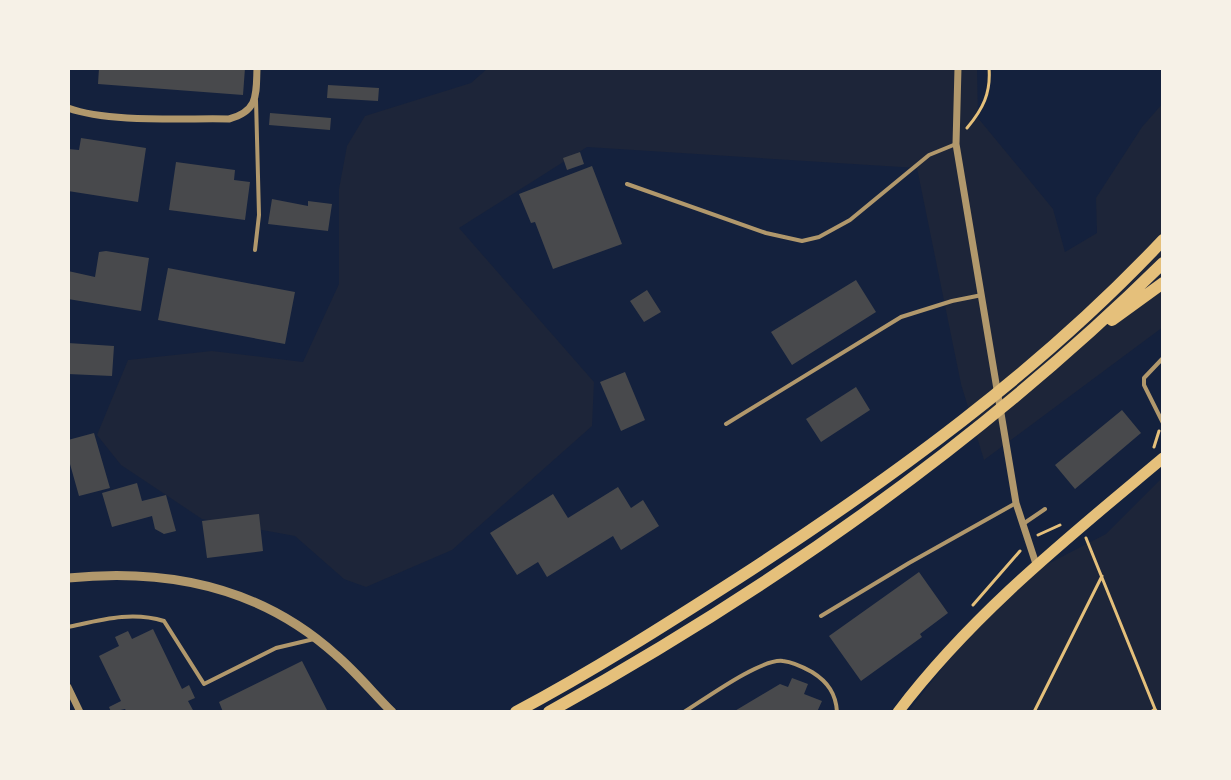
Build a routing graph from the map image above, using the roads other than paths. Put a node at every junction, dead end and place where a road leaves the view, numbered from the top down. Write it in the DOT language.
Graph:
graph roads {
  1 [pos="257,68"];
  2 [pos="958,68"];
  3 [pos="256,98"];
  4 [pos="68,108"];
  5 [pos="956,144"];
  6 [pos="627,184"];
  7 [pos="1163,240"];
  8 [pos="255,250"];
  9 [pos="1163,263"];
  10 [pos="1163,283"];
  11 [pos="982,295"];
  12 [pos="1061,357"];
  13 [pos="1163,358"];
  14 [pos="1163,423"];
  15 [pos="726,424"];
  16 [pos="1163,458"];
  17 [pos="1016,503"];
  18 [pos="1045,509"];
  19 [pos="1023,524"];
  20 [pos="1036,564"];
  21 [pos="68,578"];
  22 [pos="821,616"];
  23 [pos="68,627"];
  24 [pos="316,639"];
  25 [pos="68,687"];
  26 [pos="80,712"];
  27 [pos="391,712"];
  28 [pos="516,712"];
  29 [pos="549,712"];
  30 [pos="684,712"];
  31 [pos="837,712"];
  32 [pos="898,712"];
  1 -- 3 [label="street"];
  2 -- 5 [label="street"];
  3 -- 4 [label="street"];
  3 -- 8 [label="lane"];
  5 -- 6 [label="lane"];
  5 -- 11 [label="street"];
  7 -- 28 [label="highway"];
  9 -- 12 [label="highway"];
  10 -- 12 [label="highway"];
  11 -- 15 [label="lane"];
  11 -- 17 [label="street"];
  12 -- 29 [label="highway"];
  13 -- 14 [label="lane"];
  16 -- 20 [label="main road"];
  17 -- 19 [label="street"];
  17 -- 22 [label="lane"];
  18 -- 19 [label="lane"];
  19 -- 20 [label="street"];
  20 -- 32 [label="main road"];
  21 -- 24 [label="street"];
  23 -- 24 [label="lane"];
  24 -- 27 [label="street"];
  25 -- 26 [label="street"];
  30 -- 31 [label="lane"];
}
